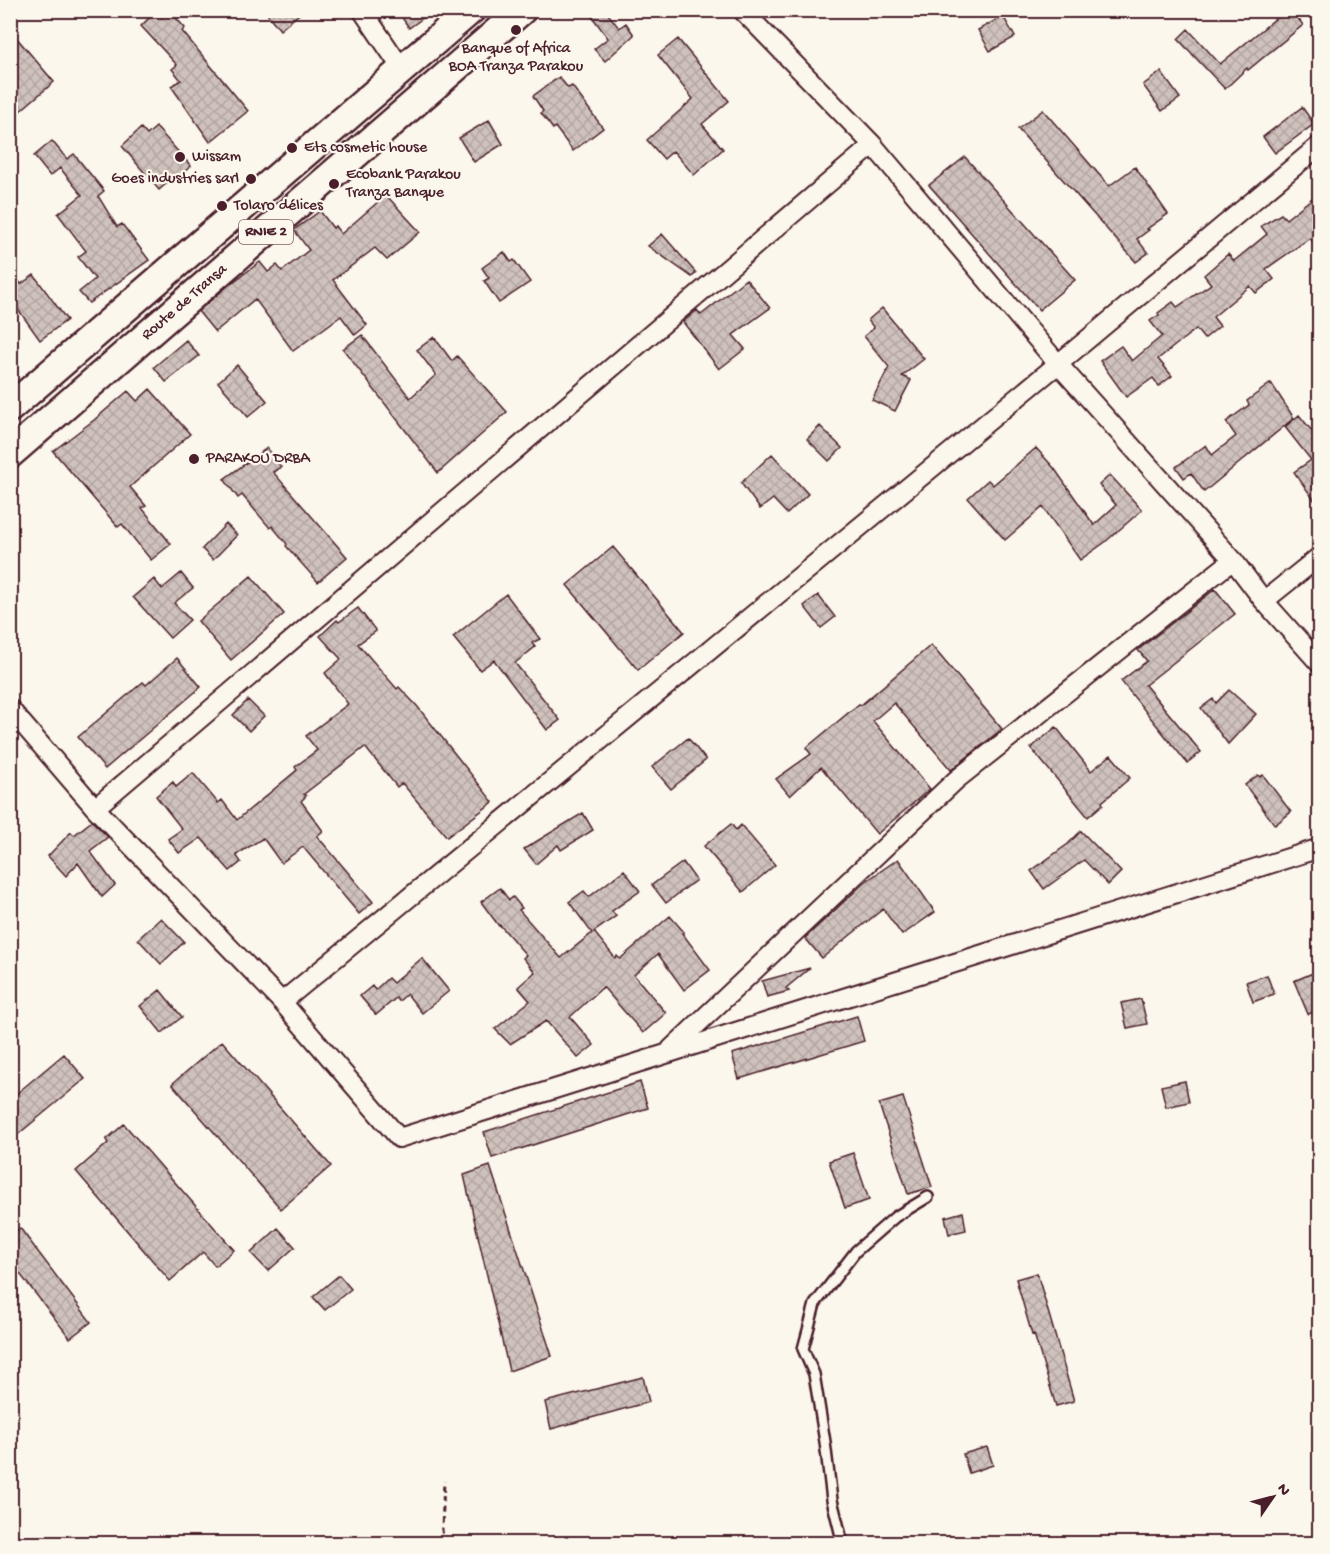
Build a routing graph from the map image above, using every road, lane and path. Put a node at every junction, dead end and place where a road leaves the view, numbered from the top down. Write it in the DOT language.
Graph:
graph roads {
  1 [pos="362,10"];
  2 [pos="471,10"];
  3 [pos="522,10"];
  4 [pos="742,10"];
  5 [pos="402,69"];
  6 [pos="873,145"];
  7 [pos="1320,145"];
  8 [pos="1058,364"];
  9 [pos="10,408"];
  10 [pos="10,454"];
  11 [pos="1320,556"];
  12 [pos="1233,560"];
  13 [pos="1264,601"];
  14 [pos="1320,664"];
  15 [pos="10,709"];
  16 [pos="95,808"];
  17 [pos="1320,848"];
  18 [pos="282,1002"];
  19 [pos="668,1053"];
  20 [pos="928,1197"];
  21 [pos="444,1481"];
  22 [pos="444,1544"];
  23 [pos="843,1544"];
  1 -- 5 [label="street"];
  2 -- 5 [label="main road, RNIE 2"];
  3 -- 10 [label="main road, Route de Transa / RNIE 2"];
  4 -- 6 [label="street"];
  5 -- 9 [label="main road, RNIE 2"];
  6 -- 8 [label="street"];
  6 -- 16 [label="street"];
  7 -- 8 [label="street"];
  8 -- 12 [label="street"];
  8 -- 18 [label="street"];
  11 -- 13 [label="street"];
  12 -- 13 [label="street"];
  12 -- 19 [label="street"];
  13 -- 14 [label="street"];
  15 -- 16 [label="street"];
  16 -- 18 [label="street"];
  17 -- 19 [label="street"];
  18 -- 19 [label="street"];
  20 -- 23 [label="lane"];
  21 -- 22 [label="path"];
}
